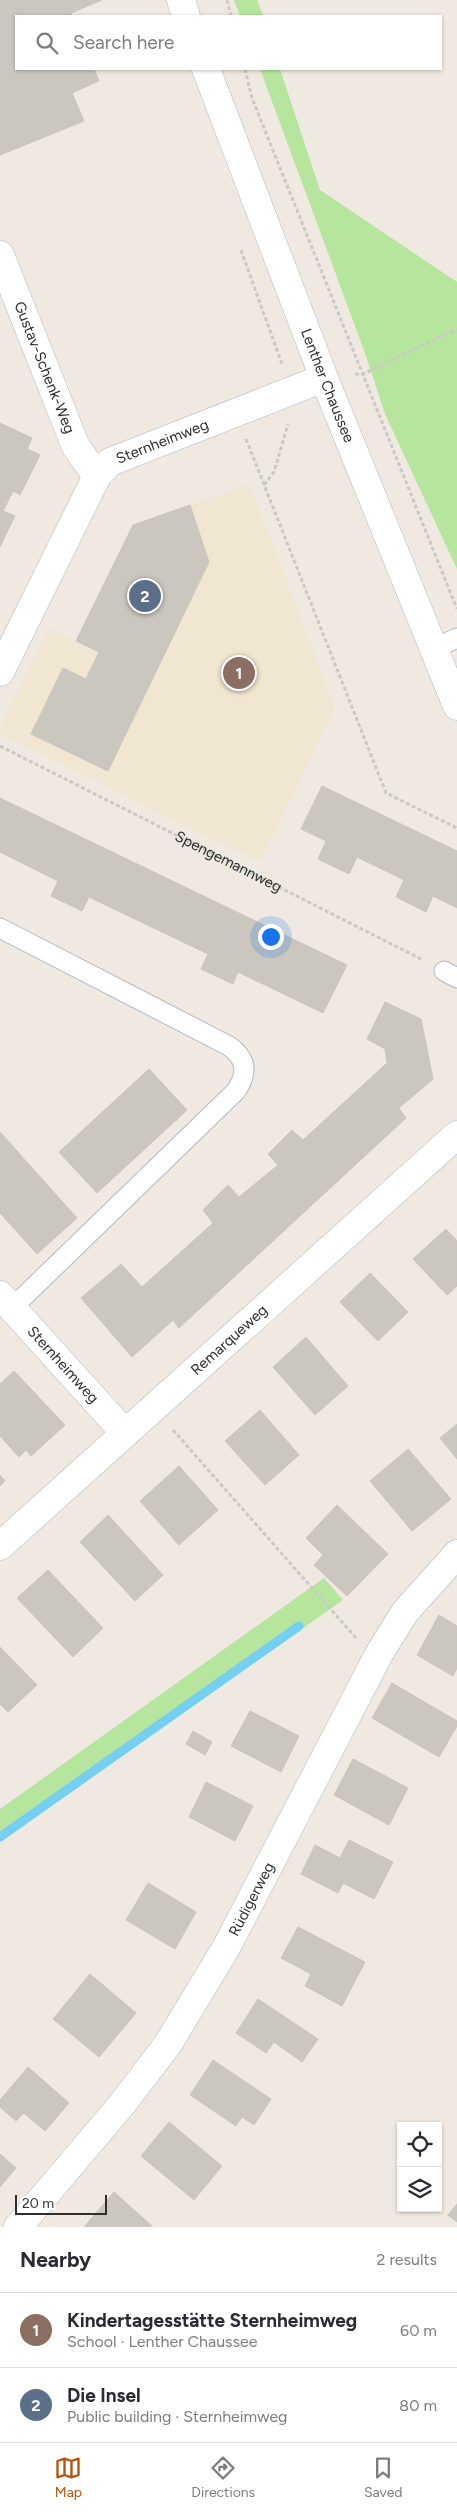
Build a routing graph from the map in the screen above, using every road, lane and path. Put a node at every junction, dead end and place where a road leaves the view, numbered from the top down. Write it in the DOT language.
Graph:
graph roads {
  1 [pos="180,0"];
  2 [pos="227,0"];
  3 [pos="186,15"];
  4 [pos="232,15"];
  5 [pos="206,70"];
  6 [pos="245,70"];
  7 [pos="0,255"];
  8 [pos="457,329"];
  9 [pos="363,374"];
  10 [pos="324,378"];
  11 [pos="287,392"];
  12 [pos="236,413"];
  13 [pos="97,476"];
  14 [pos="264,485"];
  15 [pos="457,609"];
  16 [pos="457,638"];
  17 [pos="432,649"];
  18 [pos="0,672"];
  19 [pos="455,703"];
  20 [pos="0,746"];
  21 [pos="457,828"];
  22 [pos="0,928"];
  23 [pos="451,974"];
  24 [pos="457,1135"];
  25 [pos="6,1302"];
  26 [pos="153,1408"];
  27 [pos="125,1433"];
  28 [pos="0,1546"];
  29 [pos="457,1554"];
  30 [pos="379,1654"];
  31 [pos="18,2227"];
  1 -- 3 [label="street"];
  2 -- 4 [label="path"];
  5 -- 10 [label="street, Lenther Chaussee"];
  6 -- 9 [label="path"];
  7 -- 13 [label="street, Gustav-Schenk-Weg"];
  8 -- 9 [label="path"];
  9 -- 10 [label="path"];
  9 -- 15 [label="path"];
  10 -- 11 [label="street, Sternheimweg"];
  10 -- 17 [label="street, Lenther Chaussee"];
  11 -- 12 [label="street, Sternheimweg"];
  11 -- 14 [label="path"];
  12 -- 13 [label="street, Sternheimweg"];
  12 -- 14 [label="path"];
  13 -- 18 [label="street, Sternheimweg"];
  14 -- 21 [label="path"];
  16 -- 17 [label="lane"];
  17 -- 19 [label="street, Lenther Chaussee"];
  20 -- 23 [label="path, Spengemannweg"];
  22 -- 25 [label="lane"];
  24 -- 26 [label="street, Remarqueweg"];
  25 -- 27 [label="street, Sternheimweg"];
  26 -- 27 [label="street, Remarqueweg"];
  26 -- 30 [label="path"];
  27 -- 28 [label="street, Remarqueweg"];
  29 -- 30 [label="street, Rüdigerweg"];
  30 -- 31 [label="street, Rüdigerweg"];
}
